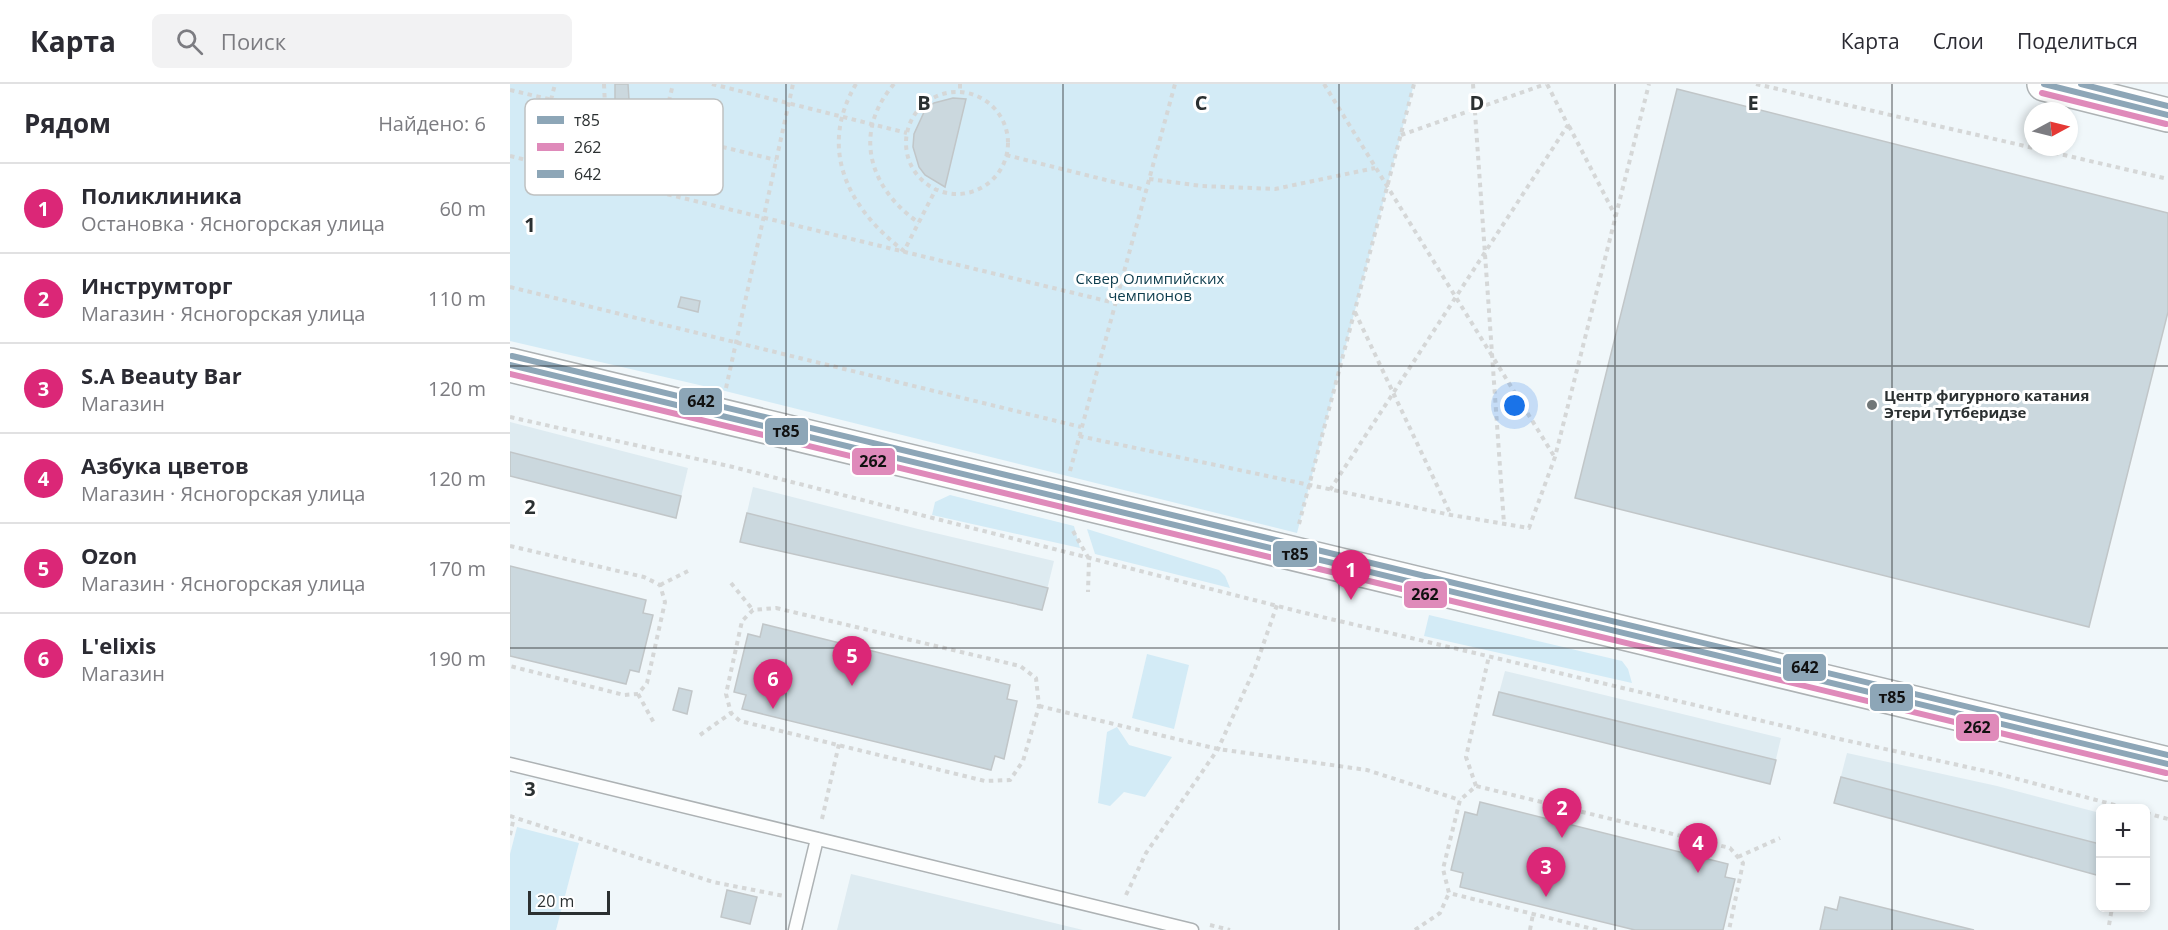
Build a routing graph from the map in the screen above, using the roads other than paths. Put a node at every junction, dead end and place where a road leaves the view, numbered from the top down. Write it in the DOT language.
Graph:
graph roads {
  1 [pos="2044,84"];
  2 [pos="2138,103"];
  3 [pos="510,365"];
  4 [pos="510,764"];
  5 [pos="2168,764"];
  6 [pos="817,839"];
  7 [pos="795,930"];
  8 [pos="1192,930"];
  1 -- 2 [label="main road"];
  3 -- 5 [label="main road"];
  4 -- 6 [label="lane"];
  6 -- 7 [label="lane"];
  6 -- 8 [label="lane"];
}
